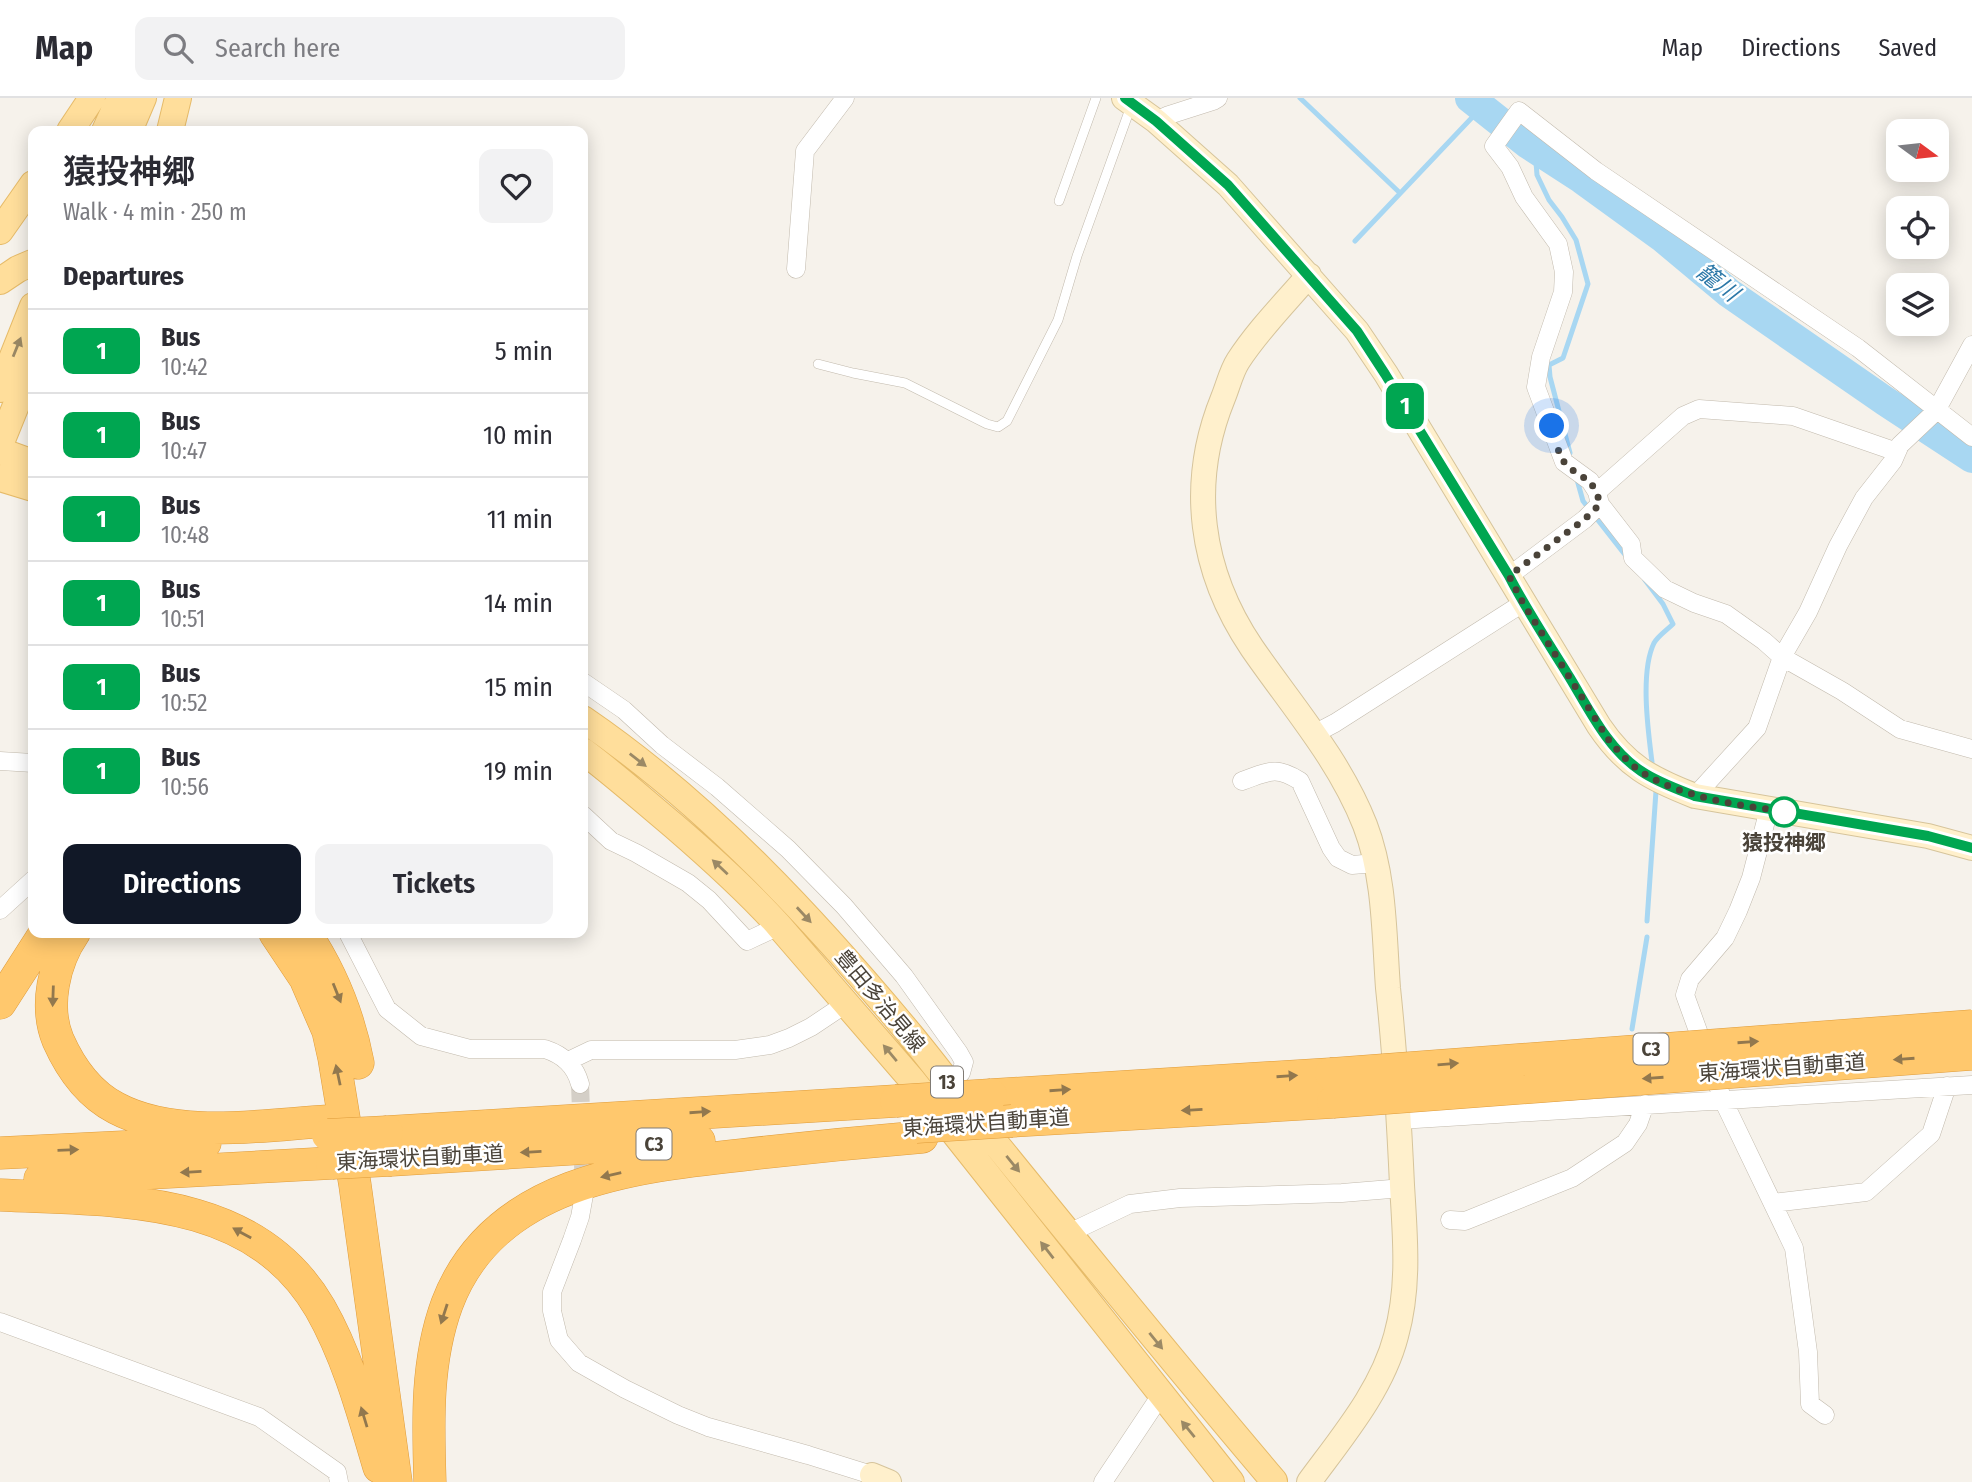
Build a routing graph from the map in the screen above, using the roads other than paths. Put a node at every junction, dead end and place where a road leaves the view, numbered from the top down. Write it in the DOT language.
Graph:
graph roads {
  1 [pos="92,98"];
  2 [pos="120,98"];
  3 [pos="143,98"];
  4 [pos="178,98"];
  5 [pos="845,98"];
  6 [pos="1096,98"];
  7 [pos="1218,98"];
  8 [pos="1128,101"];
  9 [pos="1156,121"];
  10 [pos="73,126"];
  11 [pos="107,126"];
  12 [pos="131,126"];
  13 [pos="171,126"];
  14 [pos="28,191"];
  15 [pos="1059,201"];
  16 [pos="0,231"];
  17 [pos="28,265"];
  18 [pos="796,269"];
  19 [pos="1309,275"];
  20 [pos="0,281"];
  21 [pos="28,319"];
  22 [pos="1972,345"];
  23 [pos="818,364"];
  24 [pos="28,376"];
  25 [pos="0,389"];
  26 [pos="1936,411"];
  27 [pos="1972,437"];
  28 [pos="2,442"];
  29 [pos="1898,449"];
  30 [pos="28,460"];
  31 [pos="0,478"];
  32 [pos="28,486"];
  33 [pos="1594,500"];
  34 [pos="1509,576"];
  35 [pos="1523,603"];
  36 [pos="1782,657"];
  37 [pos="588,685"];
  38 [pos="588,723"];
  39 [pos="1314,734"];
  40 [pos="1972,749"];
  41 [pos="588,755"];
  42 [pos="0,761"];
  43 [pos="28,764"];
  44 [pos="1242,781"];
  45 [pos="1695,796"];
  46 [pos="1769,809"];
  47 [pos="588,820"];
  48 [pos="1972,848"];
  49 [pos="1376,863"];
  50 [pos="28,885"];
  51 [pos="0,910"];
  52 [pos="779,926"];
  53 [pos="42,938"];
  54 [pos="71,938"];
  55 [pos="278,938"];
  56 [pos="308,938"];
  57 [pos="351,938"];
  58 [pos="0,1003"];
  59 [pos="847,1003"];
  60 [pos="1972,1026"];
  61 [pos="1972,1054"];
  62 [pos="568,1061"];
  63 [pos="947,1082"];
  64 [pos="580,1084"];
  65 [pos="1972,1084"];
  66 [pos="1947,1086"];
  67 [pos="1332,1088"];
  68 [pos="1723,1100"];
  69 [pos="1644,1104"];
  70 [pos="1399,1120"];
  71 [pos="919,1132"];
  72 [pos="388,1137"];
  73 [pos="329,1140"];
  74 [pos="0,1153"];
  75 [pos="0,1181"];
  76 [pos="1402,1188"];
  77 [pos="0,1195"];
  78 [pos="584,1195"];
  79 [pos="1773,1203"];
  80 [pos="1450,1220"];
  81 [pos="1069,1233"];
  82 [pos="0,1322"];
  83 [pos="1161,1395"];
  84 [pos="1825,1415"];
  85 [pos="881,1479"];
  86 [pos="339,1482"];
  87 [pos="384,1482"];
  88 [pos="396,1482"];
  89 [pos="418,1482"];
  90 [pos="429,1482"];
  91 [pos="1103,1482"];
  92 [pos="1231,1482"];
  93 [pos="1277,1482"];
  94 [pos="1309,1482"];
  1 -- 10 [label="main road"];
  2 -- 11 [label="main road"];
  3 -- 12 [label="main road"];
  4 -- 13 [label="main road"];
  5 -- 18 [label="street"];
  6 -- 15 [label="lane"];
  7 -- 9 [label="street"];
  8 -- 9 [label="street"];
  8 -- 23 [label="lane"];
  9 -- 19 [label="street"];
  14 -- 16 [label="main road"];
  17 -- 20 [label="main road"];
  19 -- 34 [label="street"];
  19 -- 39 [label="street"];
  25 -- 21 [label="main road, one-way"];
  22 -- 26 [label="street"];
  24 -- 28 [label="main road"];
  26 -- 27 [label="street"];
  26 -- 29 [label="street"];
  26 -- 33 [label="street"];
  28 -- 30 [label="main road"];
  29 -- 33 [label="street"];
  29 -- 36 [label="street"];
  31 -- 32 [label="main road"];
  33 -- 34 [label="street"];
  33 -- 36 [label="street"];
  34 -- 35 [label="street"];
  35 -- 39 [label="street"];
  35 -- 45 [label="street"];
  36 -- 40 [label="street"];
  36 -- 45 [label="street"];
  37 -- 63 [label="street"];
  38 -- 63 [label="main road, 豊田多治見線 / 13, one-way"];
  39 -- 49 [label="street"];
  52 -- 41 [label="main road, 豊田多治見線 / 13, one-way"];
  42 -- 43 [label="street"];
  44 -- 49 [label="street"];
  45 -- 46 [label="street"];
  46 -- 48 [label="street"];
  46 -- 68 [label="street"];
  47 -- 52 [label="street"];
  49 -- 70 [label="street"];
  50 -- 51 [label="street"];
  52 -- 59 [label="main road, 豊田多治見線 / 13"];
  53 -- 58 [label="highway"];
  54 -- 73 [label="highway, one-way"];
  88 -- 55 [label="highway, one-way"];
  56 -- 89 [label="highway, one-way"];
  57 -- 62 [label="street"];
  59 -- 62 [label="street"];
  83 -- 59 [label="main road, 豊田多治見線 / 13, one-way"];
  67 -- 60 [label="highway, 東海環状自動車道 / C3, one-way, bridge"];
  61 -- 67 [label="highway, 東海環状自動車道 / C3, one-way, bridge"];
  62 -- 64 [label="street"];
  63 -- 81 [label="main road, 豊田多治見線 / 13, one-way"];
  65 -- 66 [label="street"];
  66 -- 68 [label="street"];
  66 -- 79 [label="street"];
  67 -- 71 [label="highway, 東海環状自動車道 / C3, one-way, bridge"];
  72 -- 67 [label="highway, 東海環状自動車道 / C3, one-way, bridge"];
  68 -- 69 [label="street"];
  68 -- 79 [label="street"];
  69 -- 70 [label="street"];
  69 -- 80 [label="street"];
  70 -- 76 [label="street"];
  71 -- 72 [label="highway, 東海環状自動車道 / C3, one-way"];
  71 -- 90 [label="highway, one-way"];
  72 -- 73 [label="highway, 東海環状自動車道 / C3, bridge"];
  74 -- 73 [label="highway, 東海環状自動車道 / C3, one-way"];
  73 -- 75 [label="highway, 東海環状自動車道 / C3, one-way"];
  76 -- 81 [label="street"];
  76 -- 94 [label="street"];
  87 -- 77 [label="highway, one-way"];
  78 -- 85 [label="street"];
  79 -- 84 [label="street"];
  81 -- 93 [label="main road, 豊田多治見線 / 13, one-way"];
  82 -- 86 [label="street"];
  83 -- 91 [label="street"];
  92 -- 83 [label="main road, 豊田多治見線 / 13, one-way"];
}
